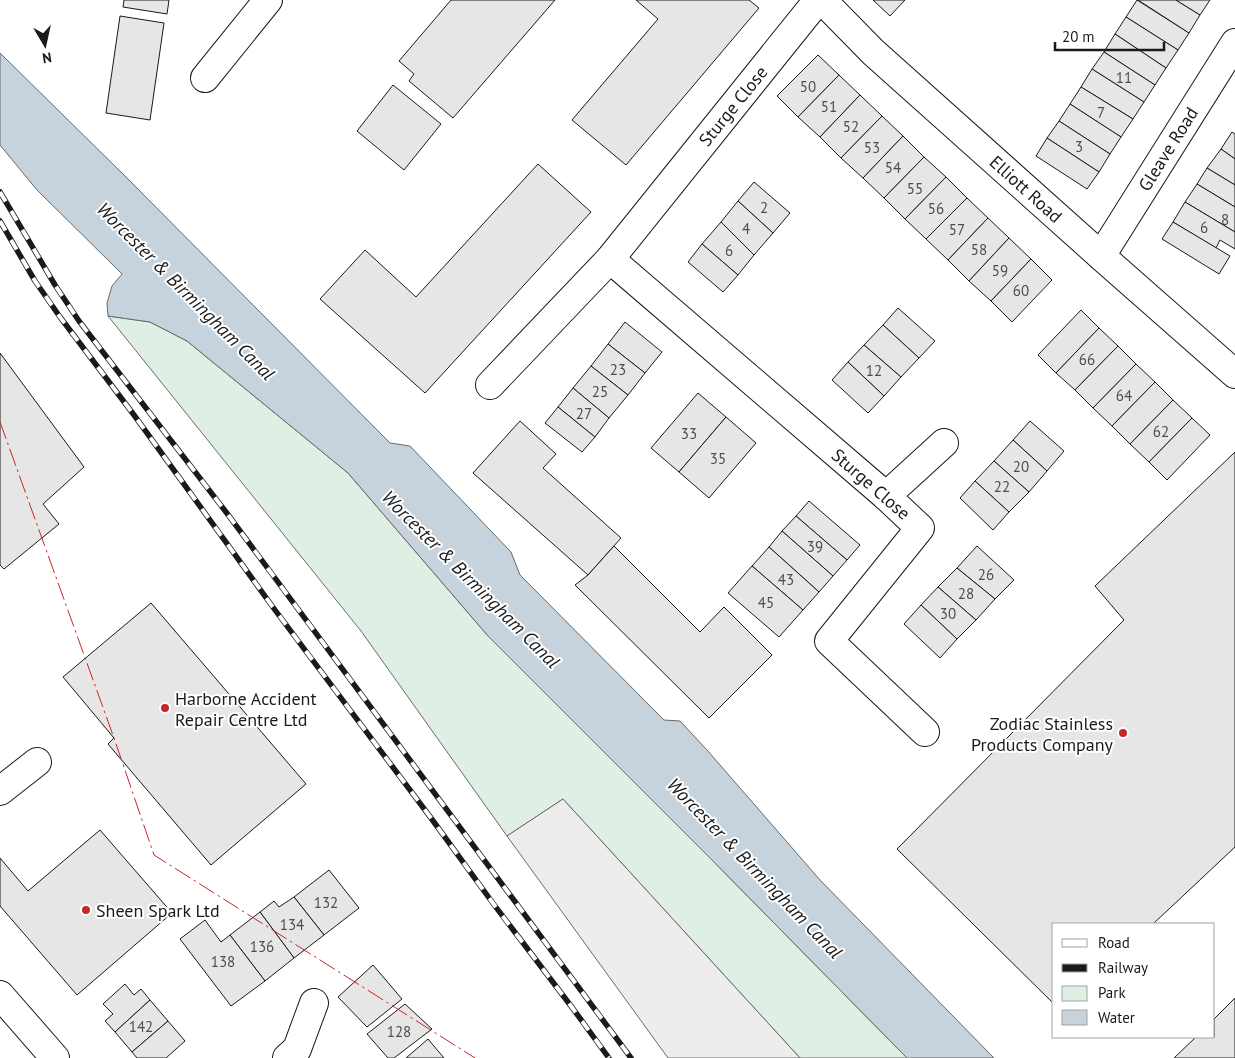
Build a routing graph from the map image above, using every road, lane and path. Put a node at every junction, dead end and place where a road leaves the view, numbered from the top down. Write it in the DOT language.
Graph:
graph roads {
  1 [pos="268,0"];
  2 [pos="820,0"];
  3 [pos="1235,43"];
  4 [pos="205,78"];
  5 [pos="1101,256"];
  6 [pos="610,260"];
  7 [pos="1235,374"];
  8 [pos="490,385"];
  9 [pos="944,443"];
  10 [pos="886,496"];
  11 [pos="925,732"];
  12 [pos="36,762"];
  13 [pos="0,790"];
  14 [pos="0,995"];
  15 [pos="314,1003"];
  16 [pos="297,1055"];
  17 [pos="54,1058"];
  1 -- 4 [label="street"];
  2 -- 5 [label="street, Elliott Road"];
  2 -- 6 [label="street, Sturge Close"];
  3 -- 5 [label="street, Gleave Road"];
  5 -- 7 [label="street, Elliott Road"];
  6 -- 8 [label="street, Sturge Close"];
  6 -- 10 [label="street, Sturge Close"];
  9 -- 10 [label="street"];
  10 -- 11 [label="street, Sturge Close"];
  12 -- 13 [label="street"];
  14 -- 17 [label="street"];
  15 -- 16 [label="street"];
}
